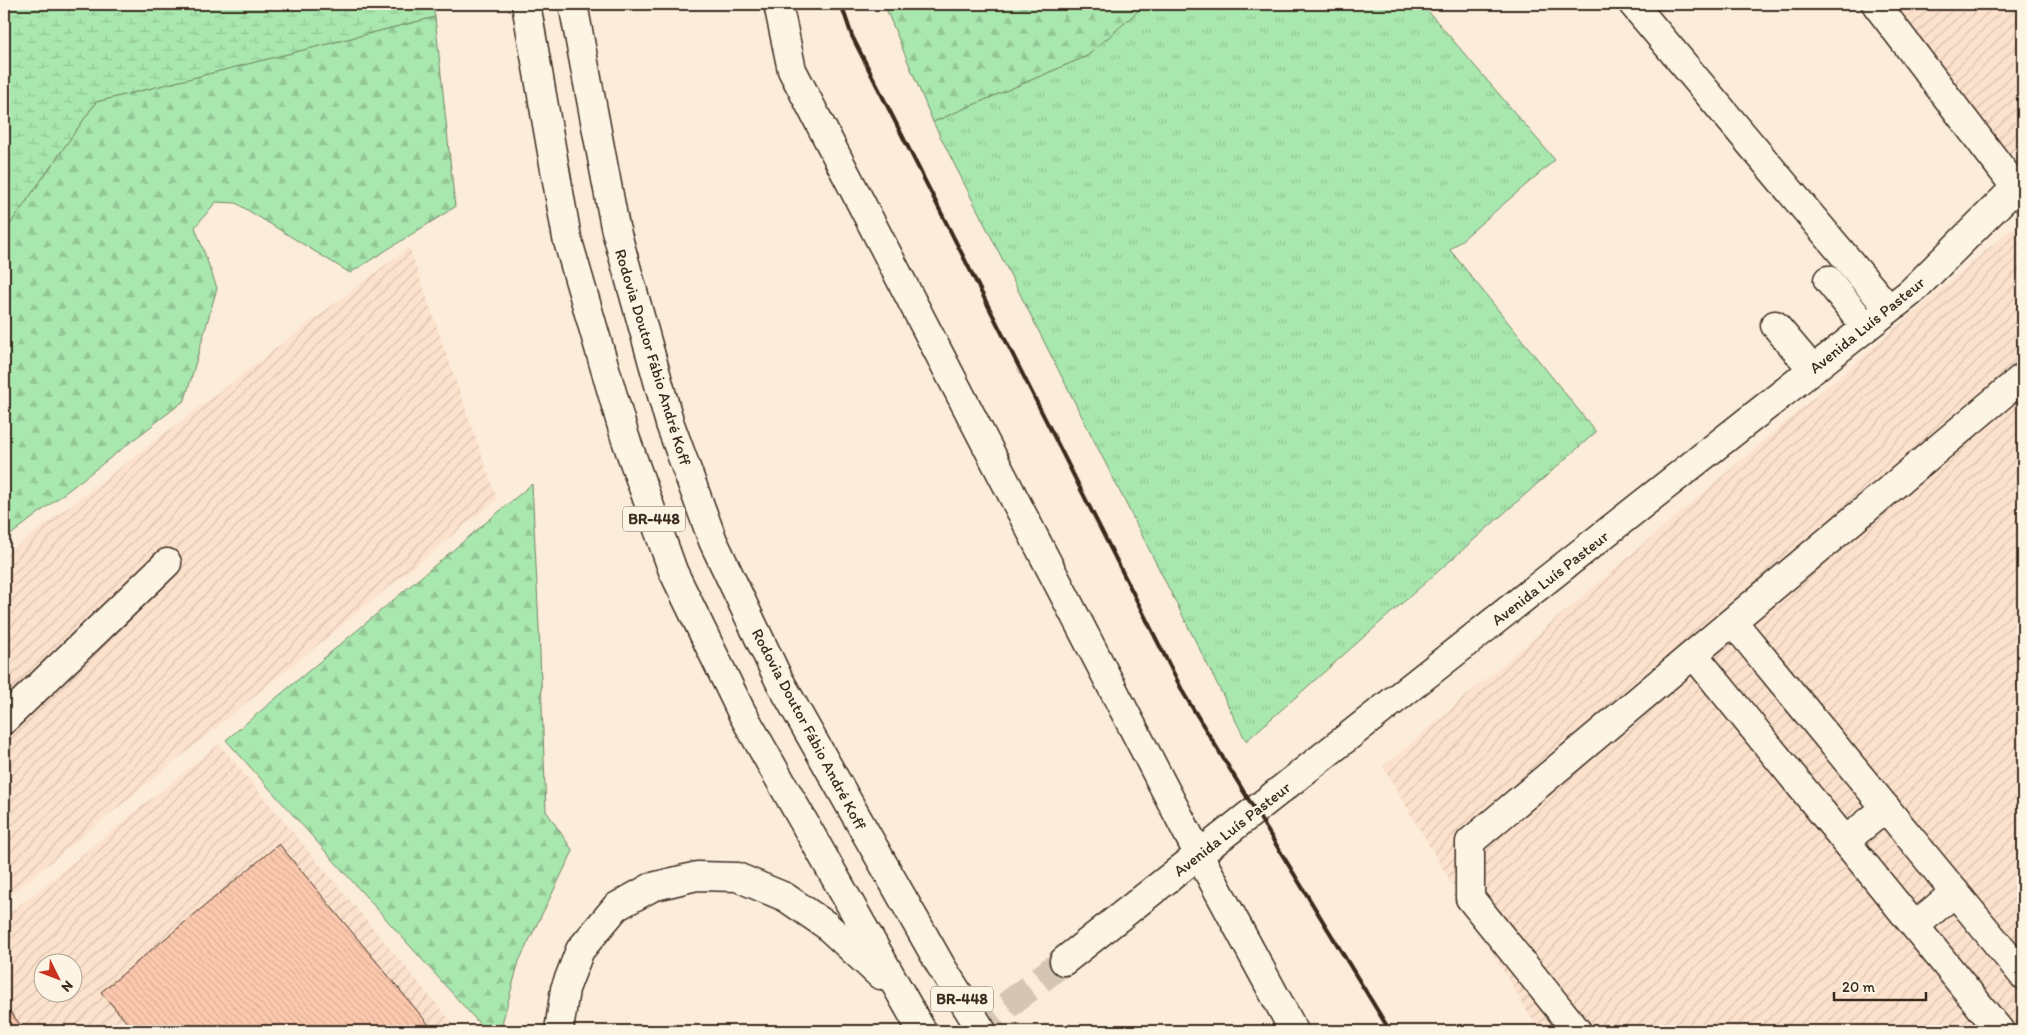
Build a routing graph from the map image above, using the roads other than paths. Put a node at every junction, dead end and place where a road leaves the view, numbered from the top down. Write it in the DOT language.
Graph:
graph roads {
  1 [pos="526,4"];
  2 [pos="573,4"];
  3 [pos="778,4"];
  4 [pos="1633,4"];
  5 [pos="1876,4"];
  6 [pos="2021,188"];
  7 [pos="1828,280"];
  8 [pos="1889,309"];
  9 [pos="1775,324"];
  10 [pos="1866,327"];
  11 [pos="1812,370"];
  12 [pos="2023,377"];
  13 [pos="167,564"];
  14 [pos="1733,622"];
  15 [pos="1694,655"];
  16 [pos="4,720"];
  17 [pos="1886,808"];
  18 [pos="1846,840"];
  19 [pos="1199,855"];
  20 [pos="1955,892"];
  21 [pos="1916,925"];
  22 [pos="1064,961"];
  23 [pos="2023,975"];
  24 [pos="898,992"];
  25 [pos="559,1031"];
  26 [pos="922,1031"];
  27 [pos="982,1031"];
  28 [pos="1294,1031"];
  29 [pos="1576,1031"];
  30 [pos="2000,1031"];
  1 -- 24 [label="main road, BR-448"];
  2 -- 27 [label="main road, Rodovia Doutor Fábio André Koff / BR-448"];
  3 -- 19 [label="main road"];
  4 -- 8 [label="main road"];
  5 -- 6 [label="main road"];
  6 -- 8 [label="main road, Avenida Luís Pasteur"];
  7 -- 10 [label="main road"];
  8 -- 10 [label="main road, Avenida Luís Pasteur"];
  9 -- 11 [label="main road"];
  10 -- 11 [label="main road, Avenida Luís Pasteur"];
  11 -- 19 [label="main road, Avenida Luís Pasteur"];
  12 -- 14 [label="main road"];
  13 -- 16 [label="main road"];
  14 -- 15 [label="main road"];
  14 -- 17 [label="main road"];
  15 -- 18 [label="main road"];
  15 -- 29 [label="main road"];
  17 -- 18 [label="main road"];
  17 -- 20 [label="main road"];
  18 -- 21 [label="main road"];
  19 -- 22 [label="main road, Avenida Luís Pasteur"];
  19 -- 28 [label="main road"];
  20 -- 21 [label="main road"];
  20 -- 23 [label="main road"];
  21 -- 30 [label="main road"];
  24 -- 25 [label="main road"];
  24 -- 26 [label="main road, BR-448"];
}
